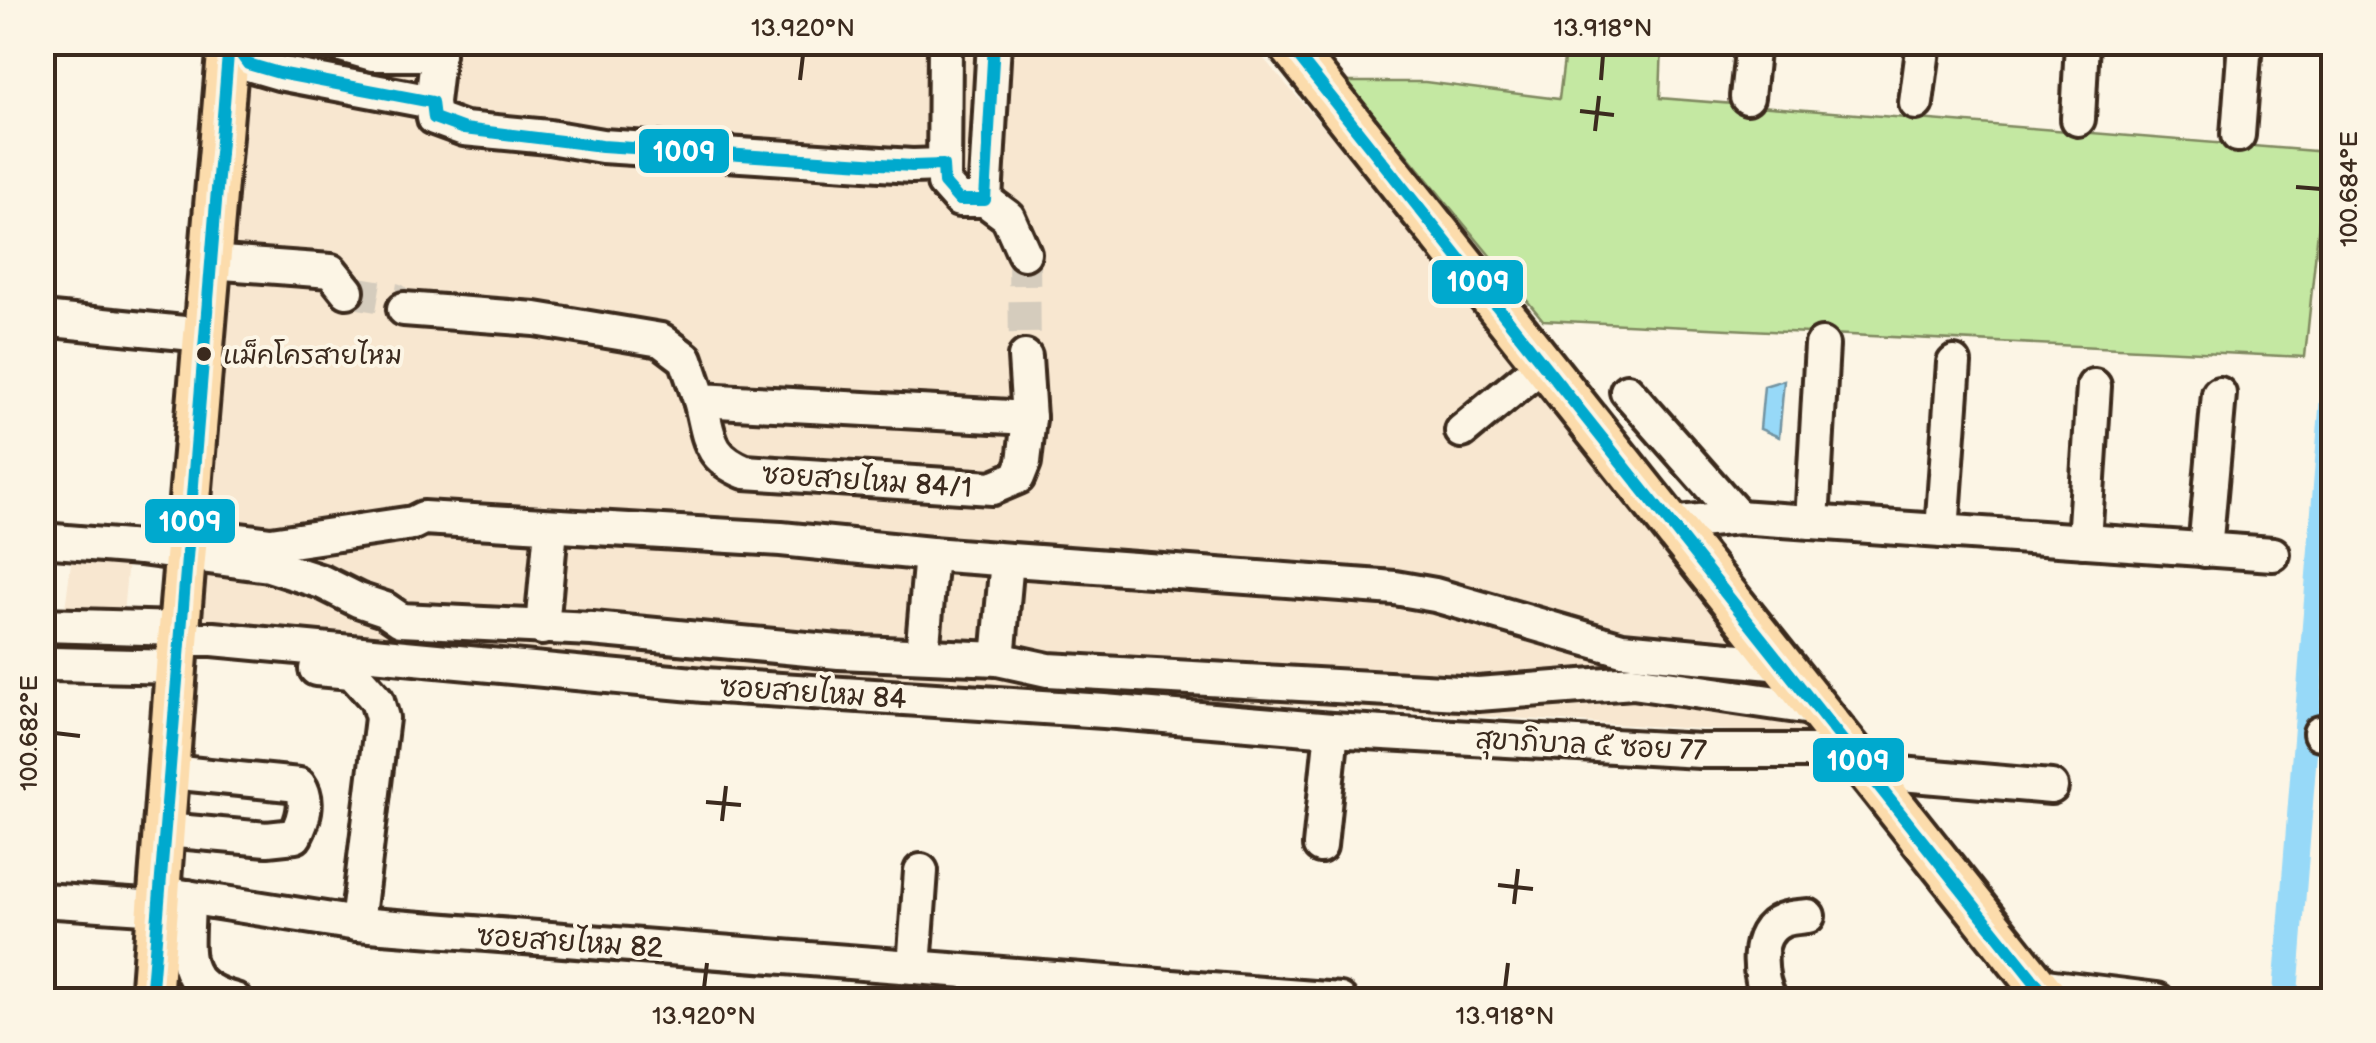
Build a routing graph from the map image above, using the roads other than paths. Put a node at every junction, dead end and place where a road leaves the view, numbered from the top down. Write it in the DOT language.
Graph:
graph roads {
  1 [pos="230,42"];
  2 [pos="331,42"];
  3 [pos="945,42"];
  4 [pos="994,42"];
  5 [pos="1287,42"];
  6 [pos="1753,42"];
  7 [pos="1924,42"];
  8 [pos="2082,42"];
  9 [pos="2245,42"];
  10 [pos="439,48"];
  11 [pos="1747,98"];
  12 [pos="432,102"];
  13 [pos="1916,103"];
  14 [pos="2078,119"];
  15 [pos="2238,135"];
  16 [pos="943,165"];
  17 [pos="985,200"];
  18 [pos="1024,253"];
  19 [pos="209,262"];
  20 [pos="347,291"];
  21 [pos="404,309"];
  22 [pos="42,319"];
  23 [pos="204,335"];
  24 [pos="1822,344"];
  25 [pos="1025,357"];
  26 [pos="1954,363"];
  27 [pos="1543,364"];
  28 [pos="2094,386"];
  29 [pos="1627,390"];
  30 [pos="2219,394"];
  31 [pos="700,400"];
  32 [pos="1030,418"];
  33 [pos="1462,431"];
  34 [pos="1738,517"];
  35 [pos="1812,522"];
  36 [pos="1670,524"];
  37 [pos="552,528"];
  38 [pos="1942,531"];
  39 [pos="331,534"];
  40 [pos="42,540"];
  41 [pos="2084,542"];
  42 [pos="187,544"];
  43 [pos="2205,550"];
  44 [pos="931,554"];
  45 [pos="2273,554"];
  46 [pos="1007,560"];
  47 [pos="322,582"];
  48 [pos="42,625"];
  49 [pos="542,628"];
  50 [pos="1558,630"];
  51 [pos="178,645"];
  52 [pos="922,655"];
  53 [pos="998,659"];
  54 [pos="53,664"];
  55 [pos="1782,664"];
  56 [pos="308,669"];
  57 [pos="1554,688"];
  58 [pos="1818,710"];
  59 [pos="1332,730"];
  60 [pos="1859,761"];
  61 [pos="188,774"];
  62 [pos="2050,787"];
  63 [pos="183,832"];
  64 [pos="1320,846"];
  65 [pos="921,871"];
  66 [pos="169,899"];
  67 [pos="42,900"];
  68 [pos="1808,916"];
  69 [pos="357,924"];
  70 [pos="914,968"];
  71 [pos="2043,993"];
  72 [pos="152,1000"];
  73 [pos="235,1000"];
  74 [pos="1340,1000"];
  75 [pos="1770,1000"];
  76 [pos="2157,1000"];
  1 -- 12 [label="street"];
  1 -- 19 [label="main road"];
  2 -- 10 [label="street"];
  3 -- 16 [label="street"];
  4 -- 17 [label="street"];
  5 -- 27 [label="main road"];
  6 -- 11 [label="street"];
  7 -- 13 [label="street"];
  8 -- 14 [label="street"];
  9 -- 15 [label="street"];
  10 -- 12 [label="street"];
  12 -- 16 [label="street"];
  16 -- 17 [label="street"];
  17 -- 18 [label="street"];
  19 -- 20 [label="street"];
  19 -- 23 [label="main road"];
  21 -- 31 [label="street, ซอยสายไหม 84/1"];
  22 -- 23 [label="street"];
  23 -- 42 [label="main road"];
  24 -- 35 [label="street"];
  25 -- 32 [label="street, ซอยสายไหม 84/1"];
  26 -- 38 [label="street"];
  27 -- 33 [label="street"];
  27 -- 36 [label="main road"];
  28 -- 41 [label="street"];
  29 -- 34 [label="street"];
  30 -- 43 [label="street"];
  31 -- 32 [label="street"];
  31 -- 32 [label="street, ซอยสายไหม 84/1"];
  34 -- 35 [label="street"];
  34 -- 36 [label="street"];
  35 -- 38 [label="street"];
  36 -- 55 [label="main road"];
  37 -- 39 [label="street"];
  37 -- 44 [label="street"];
  37 -- 49 [label="street"];
  38 -- 41 [label="street"];
  39 -- 42 [label="street"];
  39 -- 47 [label="street"];
  40 -- 42 [label="street"];
  41 -- 43 [label="street"];
  42 -- 47 [label="street"];
  42 -- 51 [label="main road"];
  43 -- 45 [label="street"];
  44 -- 46 [label="street"];
  44 -- 52 [label="street"];
  46 -- 50 [label="street"];
  46 -- 53 [label="street"];
  47 -- 49 [label="street"];
  48 -- 51 [label="street"];
  49 -- 52 [label="street"];
  50 -- 55 [label="street"];
  50 -- 57 [label="street"];
  51 -- 54 [label="street"];
  51 -- 59 [label="street, ซอยสายไหม 84"];
  51 -- 61 [label="main road"];
  52 -- 53 [label="street"];
  53 -- 57 [label="street"];
  55 -- 58 [label="main road"];
  56 -- 69 [label="street"];
  57 -- 58 [label="street"];
  58 -- 60 [label="main road"];
  59 -- 60 [label="street, สุขาภิบาล ๕ ซอย 77"];
  59 -- 64 [label="street"];
  60 -- 62 [label="street, สุขาภิบาล ๕ ซอย 77"];
  60 -- 71 [label="main road"];
  61 -- 63 [label="main road"];
  61 -- 63 [label="street"];
  63 -- 66 [label="main road"];
  65 -- 70 [label="street"];
  66 -- 67 [label="street, ซอยสายไหม 82"];
  66 -- 69 [label="street, ซอยสายไหม 82"];
  66 -- 72 [label="main road"];
  66 -- 73 [label="street"];
  68 -- 75 [label="street"];
  69 -- 70 [label="street, ซอยสายไหม 82"];
  70 -- 74 [label="street, ซอยสายไหม 82"];
  71 -- 76 [label="street"];
}
